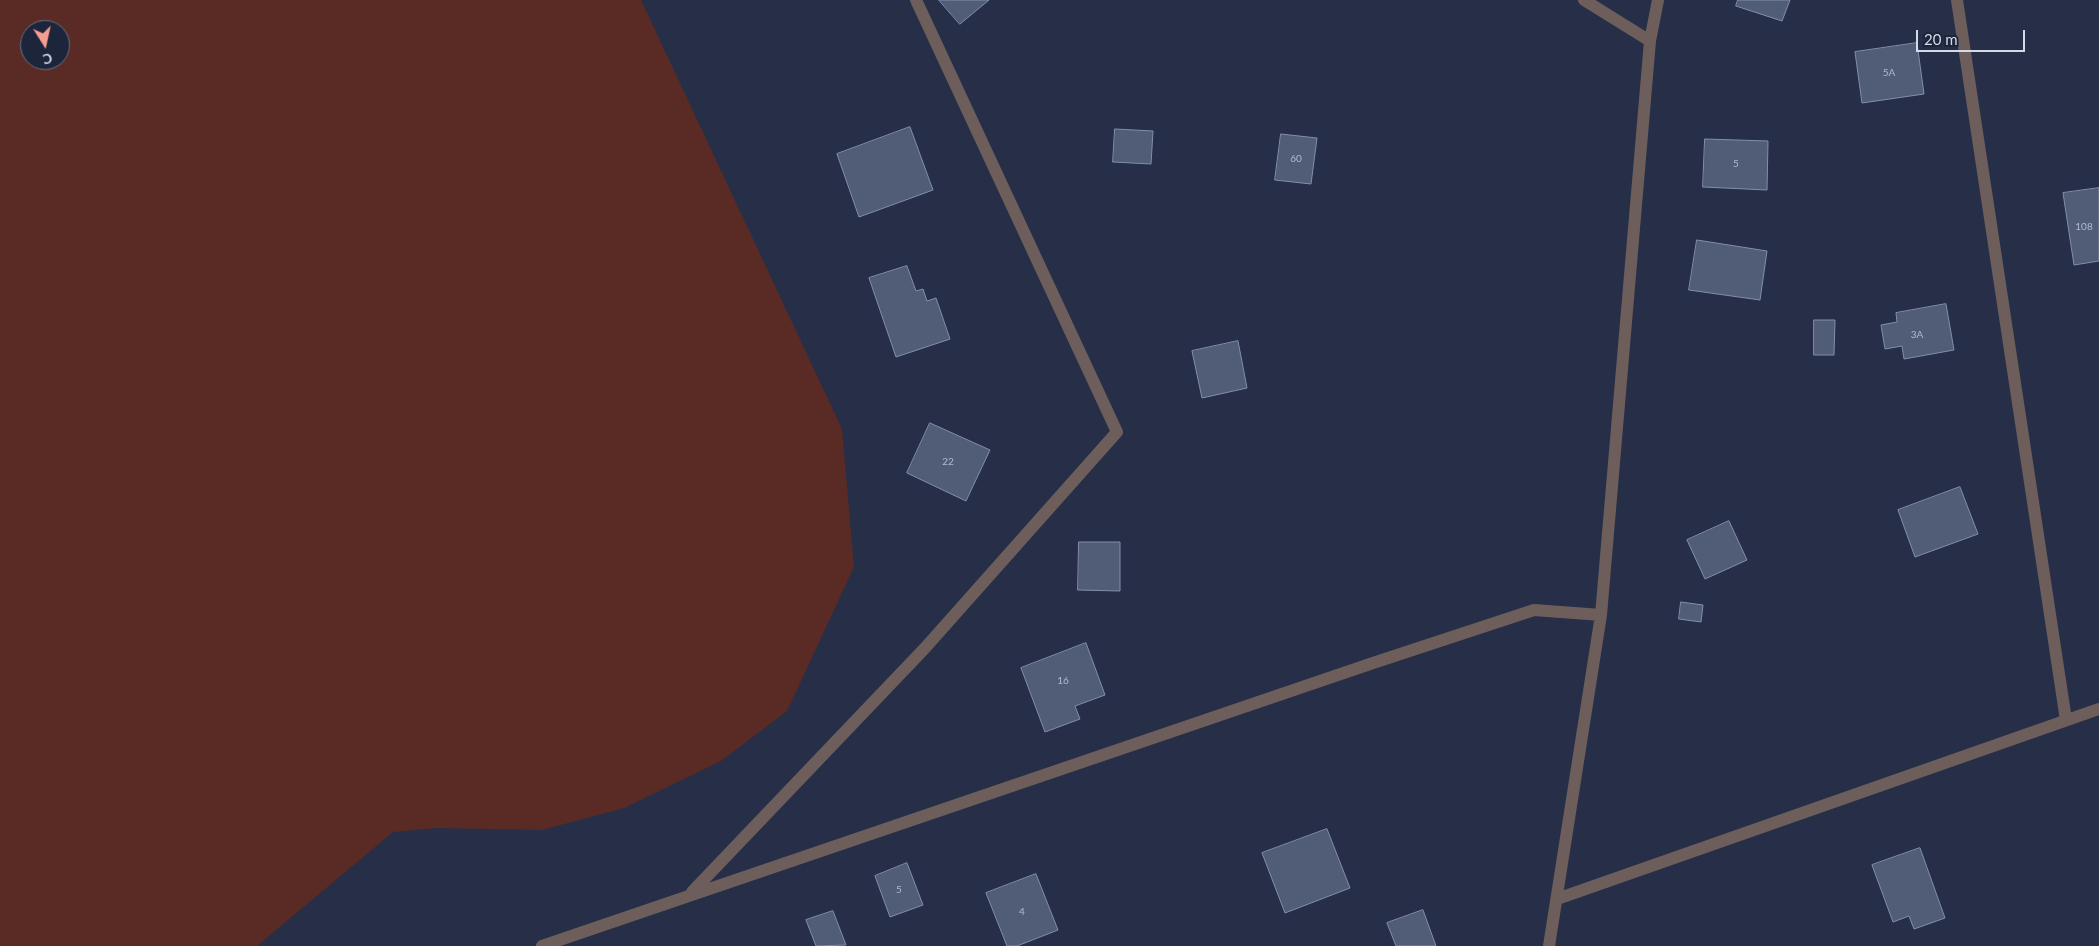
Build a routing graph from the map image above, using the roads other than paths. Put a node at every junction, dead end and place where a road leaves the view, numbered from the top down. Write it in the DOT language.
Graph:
graph roads {
  1 [pos="916,0"];
  2 [pos="1584,0"];
  3 [pos="1658,0"];
  4 [pos="1957,0"];
  5 [pos="1650,40"];
  6 [pos="1601,615"];
  7 [pos="2099,709"];
  8 [pos="2066,720"];
  9 [pos="690,894"];
  10 [pos="1557,899"];
  11 [pos="542,946"];
  12 [pos="1549,946"];
  1 -- 9 [label="street"];
  2 -- 5 [label="street"];
  3 -- 5 [label="street"];
  4 -- 8 [label="street"];
  5 -- 6 [label="street"];
  6 -- 9 [label="street"];
  6 -- 10 [label="street"];
  7 -- 8 [label="street"];
  8 -- 10 [label="street"];
  9 -- 11 [label="street"];
  10 -- 12 [label="street"];
}
